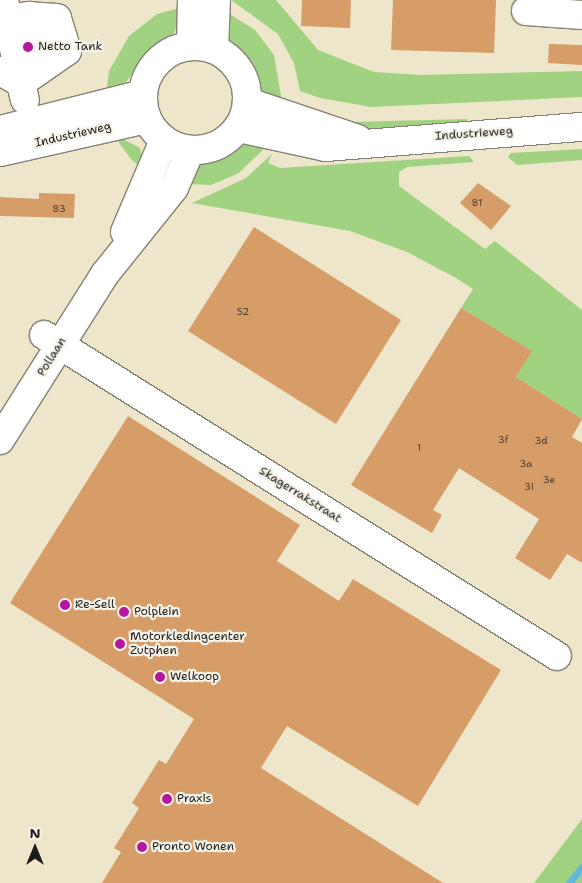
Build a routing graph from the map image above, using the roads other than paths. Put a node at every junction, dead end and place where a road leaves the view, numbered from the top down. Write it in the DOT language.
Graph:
graph roads {
  1 [pos="192,0"];
  2 [pos="216,0"];
  3 [pos="526,11"];
  4 [pos="10,13"];
  5 [pos="582,15"];
  6 [pos="202,48"];
  7 [pos="11,77"];
  8 [pos="248,102"];
  9 [pos="145,106"];
  10 [pos="582,127"];
  11 [pos="239,128"];
  12 [pos="0,130"];
  13 [pos="32,133"];
  14 [pos="164,140"];
  15 [pos="366,141"];
  16 [pos="190,151"];
  17 [pos="0,152"];
  18 [pos="104,274"];
  19 [pos="52,340"];
  20 [pos="0,440"];
  21 [pos="556,656"];
  1 -- 6 [label="street"];
  2 -- 6 [label="street"];
  3 -- 5 [label="street"];
  4 -- 7 [label="street"];
  4 -- 7 [label="street"];
  6 -- 8 [label="street"];
  6 -- 9 [label="street"];
  7 -- 13 [label="street"];
  8 -- 11 [label="street"];
  8 -- 15 [label="street, Industrieweg"];
  9 -- 13 [label="street, Industrieweg"];
  9 -- 14 [label="street"];
  10 -- 15 [label="street, Industrieweg"];
  11 -- 15 [label="street, Industrieweg"];
  11 -- 16 [label="street"];
  12 -- 13 [label="street, Industrieweg"];
  13 -- 17 [label="street, Industrieweg"];
  14 -- 16 [label="street"];
  14 -- 18 [label="street, Pollaan"];
  16 -- 18 [label="street, Pollaan"];
  18 -- 19 [label="street, Pollaan"];
  19 -- 20 [label="street, Pollaan"];
  19 -- 21 [label="street, Skagerrakstraat"];
}
